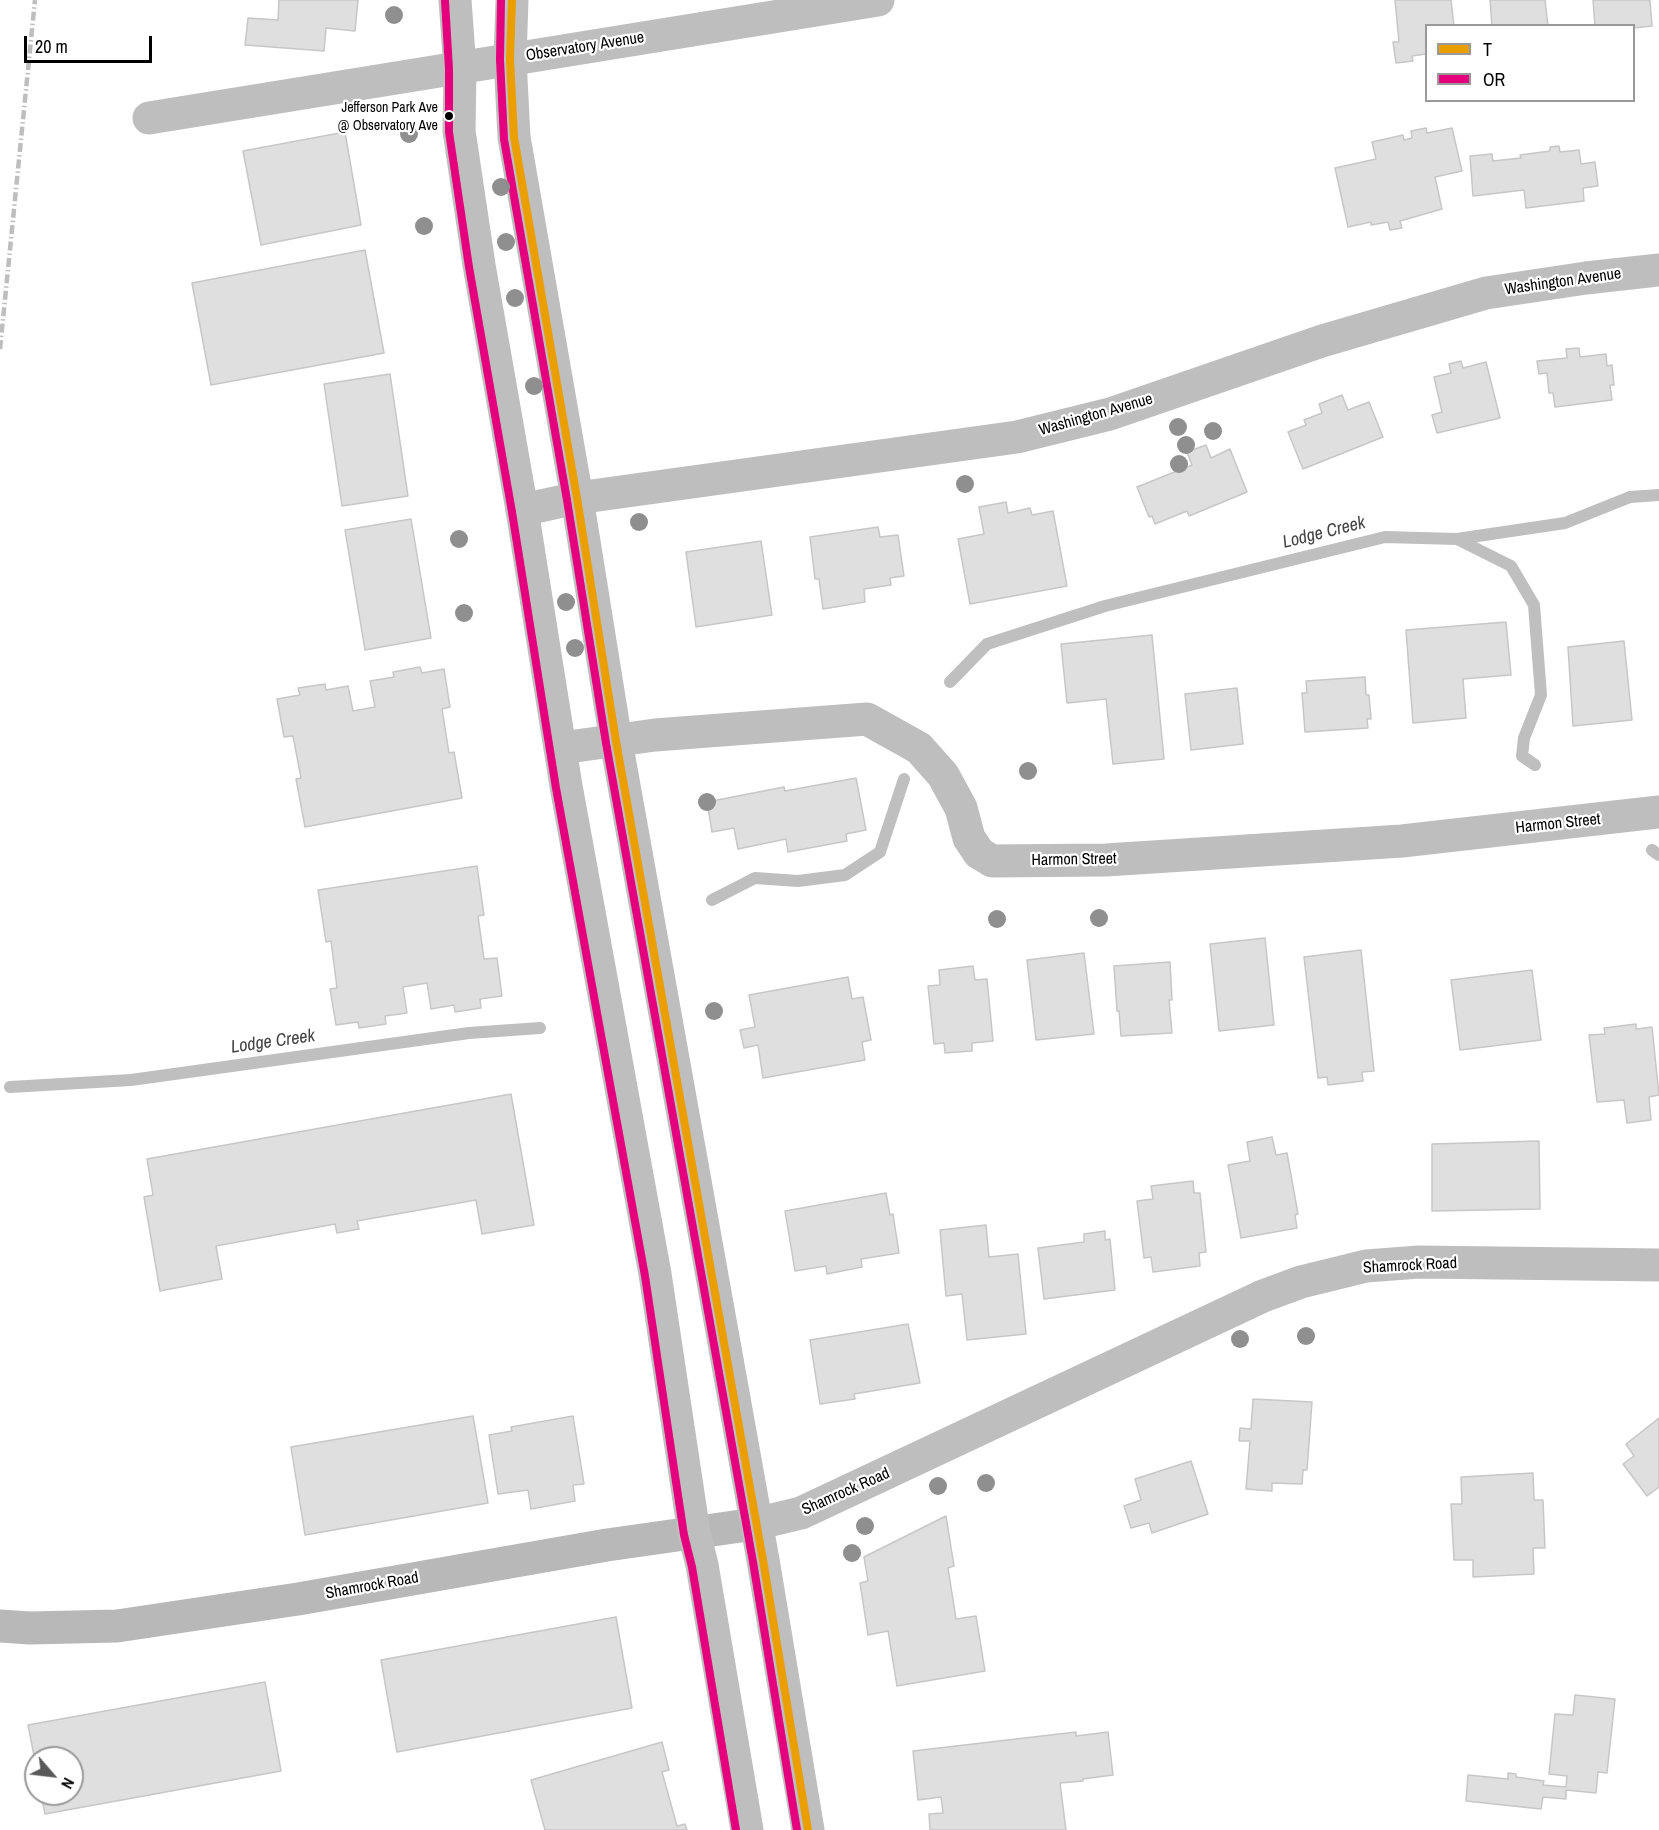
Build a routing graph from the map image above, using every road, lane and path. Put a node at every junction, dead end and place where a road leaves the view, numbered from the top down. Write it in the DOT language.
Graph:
graph roads {
  1 [pos="455,0"];
  2 [pos="512,0"];
  3 [pos="878,0"];
  4 [pos="510,59"];
  5 [pos="460,69"];
  6 [pos="149,118"];
  7 [pos="1659,270"];
  8 [pos="577,498"];
  9 [pos="522,510"];
  10 [pos="616,741"];
  11 [pos="561,748"];
  12 [pos="1659,812"];
  13 [pos="1659,1265"];
  14 [pos="755,1524"];
  15 [pos="694,1533"];
  16 [pos="0,1626"];
  17 [pos="747,1830"];
  18 [pos="808,1830"];
  1 -- 5 [label="street"];
  2 -- 4 [label="street"];
  3 -- 4 [label="street, Observatory Avenue"];
  4 -- 5 [label="street, Observatory Avenue"];
  4 -- 8 [label="street"];
  5 -- 6 [label="street, Observatory Avenue"];
  5 -- 9 [label="street"];
  7 -- 8 [label="street, Washington Avenue"];
  8 -- 9 [label="street, Washington Avenue"];
  8 -- 10 [label="street"];
  9 -- 11 [label="street"];
  10 -- 11 [label="street, Harmon Street"];
  10 -- 12 [label="street, Harmon Street"];
  10 -- 14 [label="street"];
  11 -- 15 [label="street"];
  13 -- 14 [label="street, Shamrock Road"];
  14 -- 15 [label="street, Shamrock Road"];
  14 -- 18 [label="street"];
  15 -- 16 [label="street, Shamrock Road"];
  15 -- 17 [label="street"];
}
